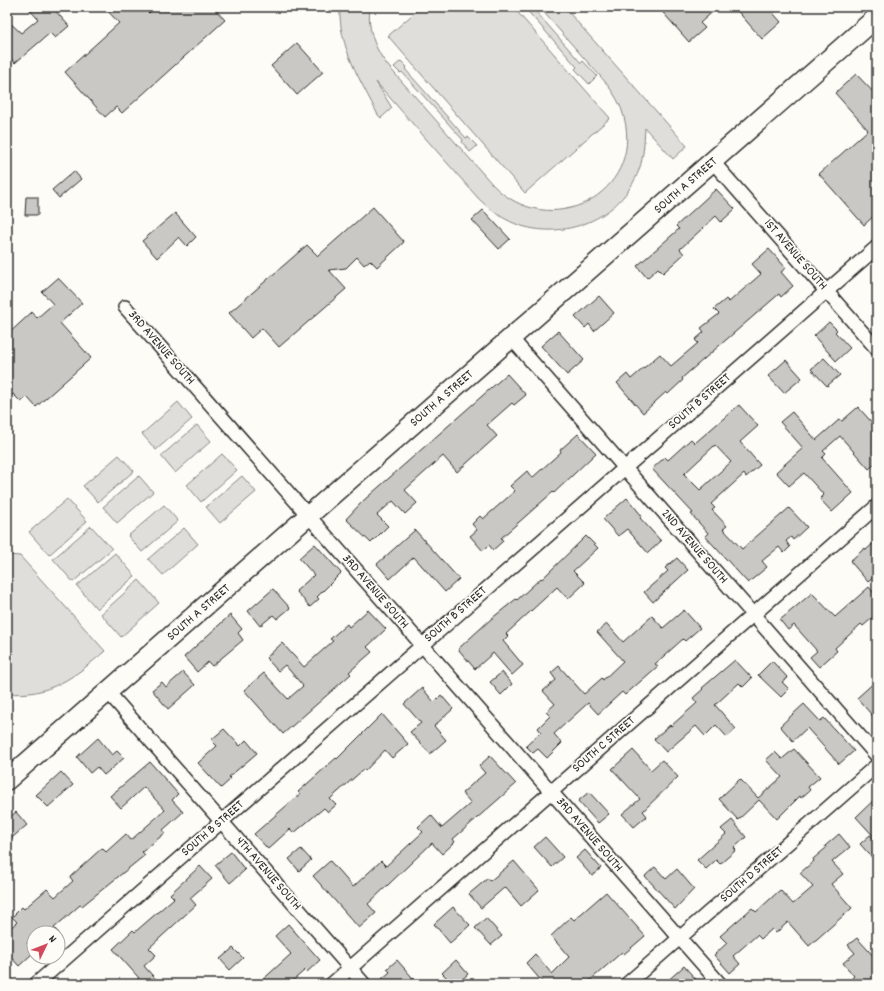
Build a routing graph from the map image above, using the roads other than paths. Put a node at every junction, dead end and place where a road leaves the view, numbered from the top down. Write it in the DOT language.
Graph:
graph roads {
  1 [pos="877,18"];
  2 [pos="713,162"];
  3 [pos="877,247"];
  4 [pos="827,291"];
  5 [pos="125,307"];
  6 [pos="512,339"];
  7 [pos="877,348"];
  8 [pos="625,468"];
  9 [pos="877,506"];
  10 [pos="309,516"];
  11 [pos="753,614"];
  12 [pos="422,645"];
  13 [pos="108,692"];
  14 [pos="877,756"];
  15 [pos="877,766"];
  16 [pos="7,780"];
  17 [pos="551,792"];
  18 [pos="221,821"];
  19 [pos="680,938"];
  20 [pos="350,968"];
  21 [pos="36,984"];
  22 [pos="332,984"];
  23 [pos="364,984"];
  24 [pos="628,984"];
  25 [pos="720,984"];
  1 -- 2 [label="street, SOUTH A STREET"];
  2 -- 4 [label="street, 1ST AVENUE SOUTH"];
  2 -- 6 [label="street, SOUTH A STREET"];
  3 -- 4 [label="street, SOUTH B STREET"];
  4 -- 7 [label="street, 1ST AVENUE SOUTH"];
  4 -- 8 [label="street, SOUTH B STREET"];
  5 -- 10 [label="street, 3RD AVENUE SOUTH"];
  6 -- 8 [label="street, 2ND AVENUE SOUTH"];
  6 -- 10 [label="street, SOUTH A STREET"];
  8 -- 11 [label="street, 2ND AVENUE SOUTH"];
  8 -- 12 [label="street, SOUTH B STREET"];
  9 -- 11 [label="street, SOUTH C STREET"];
  10 -- 12 [label="street, 3RD AVENUE SOUTH"];
  10 -- 13 [label="street, SOUTH A STREET"];
  11 -- 14 [label="street, 2ND AVENUE SOUTH"];
  11 -- 17 [label="street, SOUTH C STREET"];
  12 -- 17 [label="street, 3RD AVENUE SOUTH"];
  12 -- 18 [label="street, SOUTH B STREET"];
  13 -- 16 [label="street, SOUTH A STREET"];
  13 -- 18 [label="street, 4TH AVENUE SOUTH"];
  15 -- 19 [label="street, SOUTH D STREET"];
  17 -- 19 [label="street, 3RD AVENUE SOUTH"];
  17 -- 20 [label="street, SOUTH C STREET"];
  18 -- 20 [label="street, 4TH AVENUE SOUTH"];
  18 -- 21 [label="street, SOUTH B STREET"];
  19 -- 24 [label="street, SOUTH D STREET"];
  19 -- 25 [label="street, 3RD AVENUE SOUTH"];
  20 -- 22 [label="street, SOUTH C STREET"];
  20 -- 23 [label="street, 4TH AVENUE SOUTH"];
}
